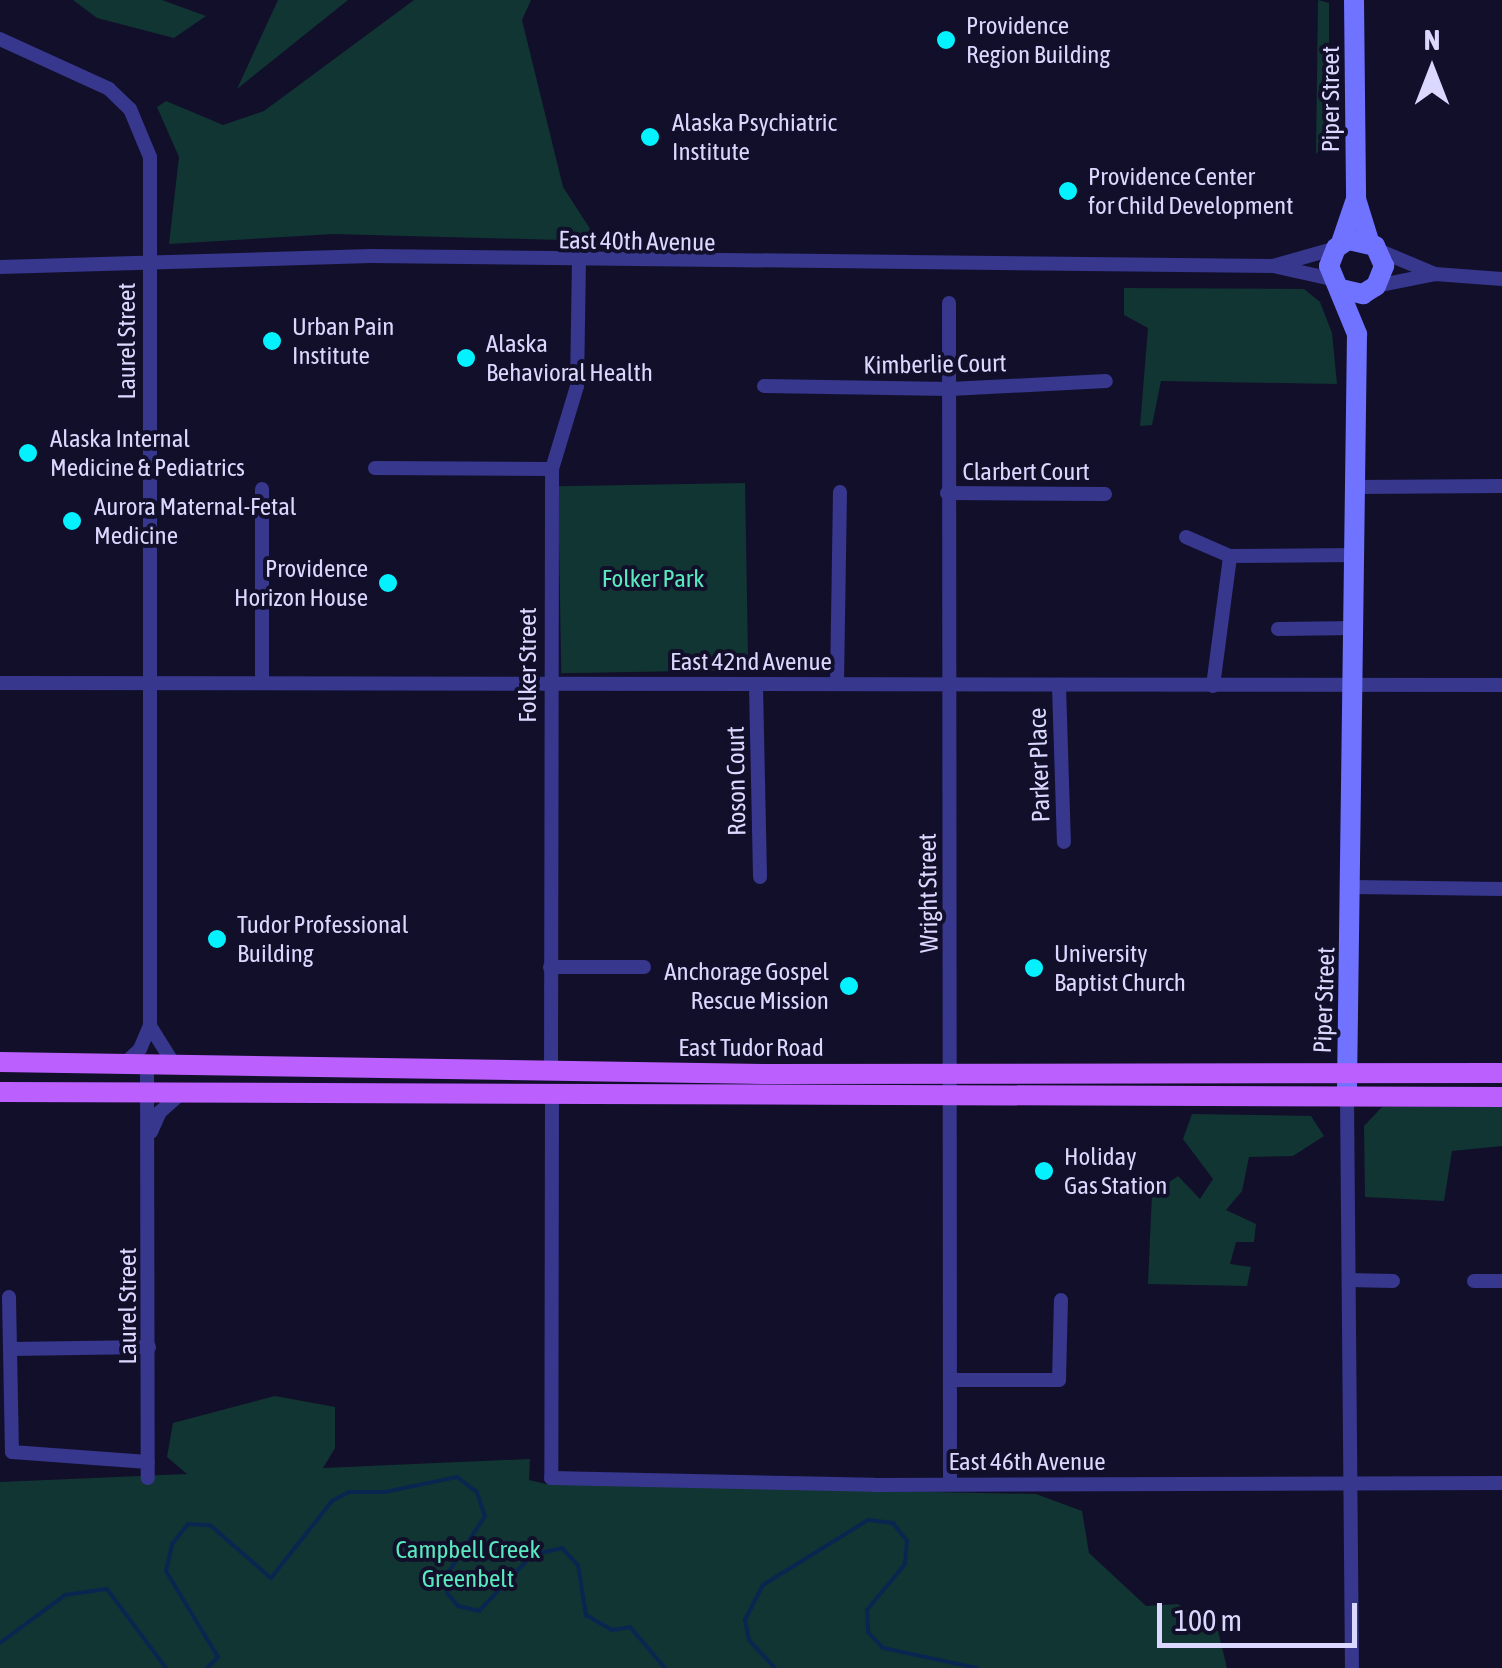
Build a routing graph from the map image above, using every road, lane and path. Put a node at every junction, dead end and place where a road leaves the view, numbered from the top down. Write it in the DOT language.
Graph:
graph roads {
  1 [pos="1354,0"];
  2 [pos="0,39"];
  3 [pos="1356,198"];
  4 [pos="1338,245"];
  5 [pos="1374,246"];
  6 [pos="579,263"];
  7 [pos="148,264"];
  8 [pos="1273,266"];
  9 [pos="0,267"];
  10 [pos="1435,274"];
  11 [pos="1502,279"];
  12 [pos="1336,284"];
  13 [pos="1373,289"];
  14 [pos="950,303"];
  15 [pos="1357,334"];
  16 [pos="1106,381"];
  17 [pos="764,386"];
  18 [pos="950,389"];
  19 [pos="375,468"];
  20 [pos="552,469"];
  21 [pos="1357,486"];
  22 [pos="1502,486"];
  23 [pos="262,489"];
  24 [pos="840,492"];
  25 [pos="947,493"];
  26 [pos="1105,494"];
  27 [pos="1186,537"];
  28 [pos="1357,555"];
  29 [pos="1230,556"];
  30 [pos="1356,628"];
  31 [pos="1278,629"];
  32 [pos="948,682"];
  33 [pos="0,683"];
  34 [pos="262,683"];
  35 [pos="837,683"];
  36 [pos="150,684"];
  37 [pos="549,684"];
  38 [pos="756,685"];
  39 [pos="1502,685"];
  40 [pos="1059,686"];
  41 [pos="1213,686"];
  42 [pos="1356,686"];
  43 [pos="1064,842"];
  44 [pos="760,877"];
  45 [pos="1353,887"];
  46 [pos="1502,889"];
  47 [pos="550,967"];
  48 [pos="644,967"];
  49 [pos="150,1026"];
  50 [pos="0,1062"];
  51 [pos="123,1064"];
  52 [pos="147,1065"];
  53 [pos="175,1066"];
  54 [pos="551,1071"];
  55 [pos="1347,1071"];
  56 [pos="620,1072"];
  57 [pos="952,1072"];
  58 [pos="1502,1073"];
  59 [pos="0,1092"];
  60 [pos="146,1094"];
  61 [pos="181,1094"];
  62 [pos="490,1096"];
  63 [pos="552,1096"];
  64 [pos="952,1097"];
  65 [pos="1502,1097"];
  66 [pos="1347,1098"];
  67 [pos="150,1134"];
  68 [pos="1349,1280"];
  69 [pos="1393,1281"];
  70 [pos="1474,1281"];
  71 [pos="1502,1281"];
  72 [pos="9,1297"];
  73 [pos="1061,1300"];
  74 [pos="149,1347"];
  75 [pos="10,1349"];
  76 [pos="950,1380"];
  77 [pos="148,1462"];
  78 [pos="148,1478"];
  79 [pos="950,1482"];
  80 [pos="1351,1482"];
  81 [pos="1502,1483"];
  82 [pos="1352,1668"];
  1 -- 3 [label="street, Piper Street"];
  2 -- 7 [label="street, Laurel Street"];
  3 -- 4 [label="street, Piper Street"];
  3 -- 5 [label="street, Piper Street"];
  4 -- 5 [label="street"];
  4 -- 8 [label="street, East 40th Avenue"];
  4 -- 12 [label="street, Piper Street"];
  5 -- 10 [label="street"];
  5 -- 13 [label="street, Piper Street"];
  6 -- 7 [label="street, East 40th Avenue"];
  6 -- 8 [label="street, East 40th Avenue"];
  6 -- 20 [label="street, Folker Street"];
  7 -- 9 [label="street, East 40th Avenue"];
  7 -- 36 [label="street, Laurel Street"];
  8 -- 12 [label="street, East 40th Avenue"];
  10 -- 11 [label="street"];
  10 -- 13 [label="street"];
  12 -- 13 [label="street"];
  12 -- 15 [label="street, Piper Street"];
  13 -- 15 [label="street, Piper Street"];
  14 -- 18 [label="street, Wright Street"];
  15 -- 21 [label="street, Piper Street"];
  16 -- 18 [label="street, Kimberlie Court"];
  17 -- 18 [label="street, Kimberlie Court"];
  18 -- 25 [label="street, Wright Street"];
  19 -- 20 [label="street"];
  20 -- 37 [label="street, Folker Street"];
  21 -- 22 [label="street"];
  21 -- 28 [label="street, Piper Street"];
  23 -- 34 [label="street"];
  24 -- 35 [label="street"];
  25 -- 26 [label="street, Clarbert Court"];
  25 -- 32 [label="street, Wright Street"];
  27 -- 29 [label="street"];
  28 -- 29 [label="street"];
  28 -- 30 [label="street, Piper Street"];
  29 -- 41 [label="street"];
  30 -- 31 [label="street"];
  30 -- 42 [label="street, Piper Street"];
  32 -- 35 [label="street, East 42nd Avenue"];
  32 -- 40 [label="street, East 42nd Avenue"];
  32 -- 57 [label="street, Wright Street"];
  33 -- 36 [label="street, East 42nd Avenue"];
  34 -- 36 [label="street, East 42nd Avenue"];
  34 -- 37 [label="street, East 42nd Avenue"];
  35 -- 38 [label="street, East 42nd Avenue"];
  36 -- 49 [label="street, Laurel Street"];
  37 -- 38 [label="street, East 42nd Avenue"];
  37 -- 47 [label="street, Folker Street"];
  38 -- 44 [label="street, Roson Court"];
  39 -- 42 [label="street, East 42nd Avenue"];
  40 -- 41 [label="street, East 42nd Avenue"];
  40 -- 43 [label="street, Parker Place"];
  41 -- 42 [label="street, East 42nd Avenue"];
  42 -- 45 [label="street, Piper Street"];
  45 -- 46 [label="street"];
  45 -- 55 [label="street, Piper Street"];
  47 -- 48 [label="street"];
  47 -- 54 [label="street, Folker Street"];
  49 -- 51 [label="street"];
  49 -- 53 [label="street"];
  50 -- 51 [label="main road, East Tudor Road"];
  51 -- 52 [label="main road, East Tudor Road"];
  52 -- 53 [label="main road, East Tudor Road"];
  52 -- 60 [label="street, Laurel Street"];
  53 -- 54 [label="main road, East Tudor Road"];
  54 -- 56 [label="main road, East Tudor Road"];
  54 -- 62 [label="main road"];
  55 -- 57 [label="main road, East Tudor Road"];
  55 -- 58 [label="main road, East Tudor Road"];
  55 -- 66 [label="street, Piper Street"];
  56 -- 57 [label="main road, East Tudor Road"];
  56 -- 63 [label="main road"];
  57 -- 64 [label="street, Wright Street"];
  59 -- 60 [label="main road, East Tudor Road"];
  60 -- 61 [label="main road, East Tudor Road"];
  60 -- 67 [label="street, Laurel Street"];
  61 -- 62 [label="main road, East Tudor Road"];
  61 -- 67 [label="street"];
  62 -- 63 [label="main road, East Tudor Road"];
  63 -- 64 [label="main road, East Tudor Road"];
  63 -- 79 [label="street, East 46th Avenue"];
  64 -- 66 [label="main road, East Tudor Road"];
  64 -- 76 [label="street, Wright Street"];
  65 -- 66 [label="main road, East Tudor Road"];
  66 -- 68 [label="street, Piper Street"];
  67 -- 74 [label="street, Laurel Street"];
  68 -- 69 [label="street"];
  68 -- 80 [label="street, Piper Street"];
  70 -- 71 [label="street"];
  72 -- 75 [label="street"];
  73 -- 76 [label="street"];
  74 -- 75 [label="street"];
  74 -- 77 [label="street, Laurel Street"];
  75 -- 77 [label="street"];
  76 -- 79 [label="street, Wright Street"];
  77 -- 78 [label="street, Laurel Street"];
  79 -- 80 [label="street, East 46th Avenue"];
  80 -- 81 [label="street, East 46th Avenue"];
  80 -- 82 [label="street, Piper Street"];
}
